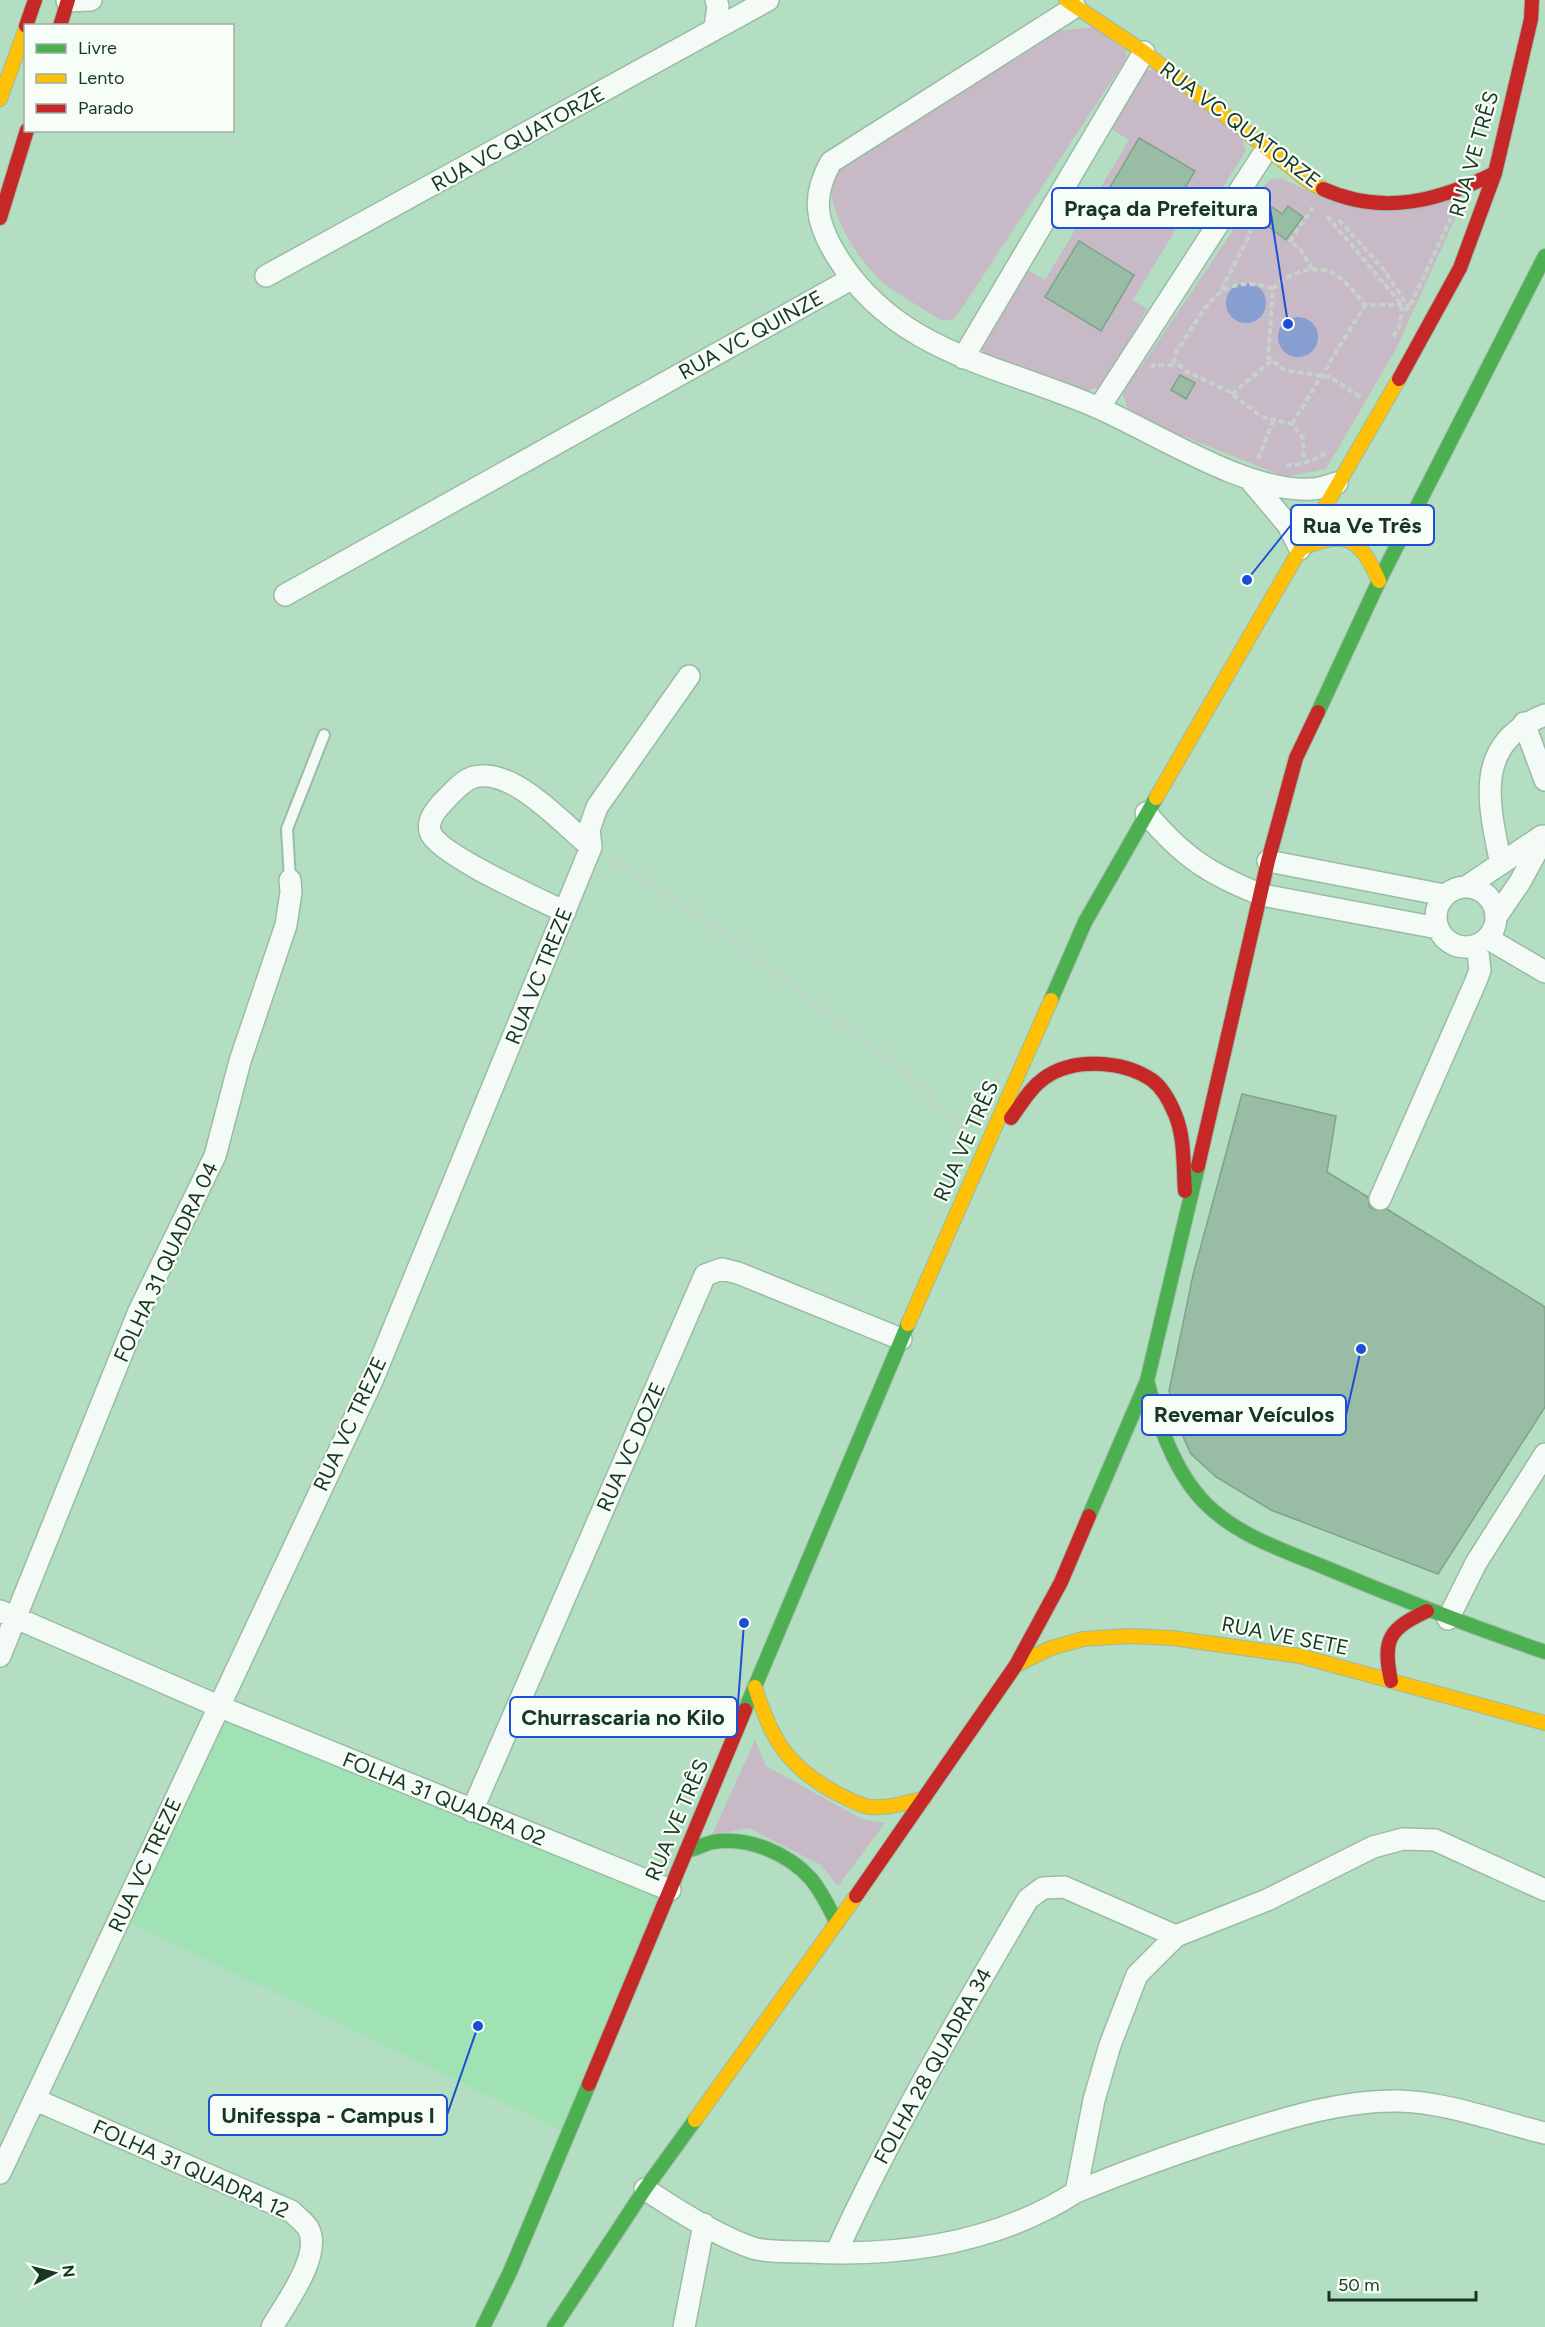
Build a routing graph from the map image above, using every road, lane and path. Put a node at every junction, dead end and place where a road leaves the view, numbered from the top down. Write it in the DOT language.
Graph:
graph roads {
  1 [pos="35,0"];
  2 [pos="68,0"];
  3 [pos="91,0"];
  4 [pos="716,0"];
  5 [pos="768,0"];
  6 [pos="1533,0"];
  7 [pos="1070,3"];
  8 [pos="27,24"];
  9 [pos="61,24"];
  10 [pos="715,27"];
  11 [pos="24,33"];
  12 [pos="1144,52"];
  13 [pos="0,99"];
  14 [pos="26,132"];
  15 [pos="1268,147"];
  16 [pos="1495,173"];
  17 [pos="1257,197"];
  18 [pos="1310,199"];
  19 [pos="0,218"];
  20 [pos="1545,256"];
  21 [pos="1312,269"];
  22 [pos="267,276"];
  23 [pos="851,279"];
  24 [pos="1221,290"];
  25 [pos="1273,290"];
  26 [pos="1365,304"];
  27 [pos="1402,304"];
  28 [pos="1409,308"];
  29 [pos="1391,340"];
  30 [pos="963,358"];
  31 [pos="1271,361"];
  32 [pos="1176,365"];
  33 [pos="1148,371"];
  34 [pos="1321,375"];
  35 [pos="1365,388"];
  36 [pos="1232,394"];
  37 [pos="1099,408"];
  38 [pos="1274,421"];
  39 [pos="1292,424"];
  40 [pos="1332,445"];
  41 [pos="1248,456"];
  42 [pos="1258,459"];
  43 [pos="1266,461"];
  44 [pos="1304,462"];
  45 [pos="1282,464"];
  46 [pos="1251,481"];
  47 [pos="1338,483"];
  48 [pos="1300,549"];
  49 [pos="1379,581"];
  50 [pos="285,594"];
  51 [pos="689,676"];
  52 [pos="1545,715"];
  53 [pos="1524,723"];
  54 [pos="324,735"];
  55 [pos="1545,780"];
  56 [pos="1146,813"];
  57 [pos="1545,835"];
  58 [pos="591,847"];
  59 [pos="1268,861"];
  60 [pos="1501,864"];
  61 [pos="290,880"];
  62 [pos="1466,887"];
  63 [pos="1262,895"];
  64 [pos="1444,896"];
  65 [pos="565,912"];
  66 [pos="1496,917"];
  67 [pos="1438,928"];
  68 [pos="1482,941"];
  69 [pos="1545,972"];
  70 [pos="985,1151"];
  71 [pos="1380,1199"];
  72 [pos="1187,1216"];
  73 [pos="901,1339"];
  74 [pos="1147,1381"];
  75 [pos="1545,1454"];
  76 [pos="1427,1611"];
  77 [pos="8,1614"];
  78 [pos="1448,1619"];
  79 [pos="1545,1652"];
  80 [pos="0,1656"];
  81 [pos="1016,1665"];
  82 [pos="1391,1681"];
  83 [pos="755,1687"];
  84 [pos="218,1706"];
  85 [pos="1545,1723"];
  86 [pos="924,1799"];
  87 [pos="472,1811"];
  88 [pos="686,1851"];
  89 [pos="670,1890"];
  90 [pos="1545,1890"];
  91 [pos="837,1923"];
  92 [pos="1176,1936"];
  93 [pos="36,2100"];
  94 [pos="1545,2133"];
  95 [pos="0,2173"];
  96 [pos="645,2189"];
  97 [pos="1076,2192"];
  98 [pos="704,2224"];
  99 [pos="837,2253"];
  100 [pos="272,2327"];
  101 [pos="483,2327"];
  102 [pos="554,2327"];
  103 [pos="684,2327"];
  1 -- 8 [label="main road"];
  2 -- 3 [label="street"];
  2 -- 9 [label="main road"];
  4 -- 10 [label="street"];
  5 -- 10 [label="street, RUA VC QUATORZE"];
  6 -- 16 [label="main road, RUA VE TRÊS"];
  7 -- 12 [label="main road, RUA VC QUATORZE"];
  7 -- 23 [label="street"];
  10 -- 22 [label="street, RUA VC QUATORZE"];
  11 -- 13 [label="main road"];
  12 -- 15 [label="main road, RUA VC QUATORZE"];
  12 -- 30 [label="street"];
  14 -- 19 [label="main road"];
  15 -- 16 [label="main road, RUA VC QUATORZE"];
  15 -- 37 [label="street"];
  16 -- 47 [label="main road, RUA VE TRÊS"];
  17 -- 24 [label="path"];
  18 -- 21 [label="path"];
  20 -- 49 [label="main road"];
  21 -- 25 [label="path"];
  21 -- 26 [label="path"];
  23 -- 30 [label="street"];
  23 -- 50 [label="street, RUA VC QUINZE"];
  24 -- 25 [label="path"];
  24 -- 32 [label="path"];
  25 -- 31 [label="path"];
  26 -- 27 [label="path"];
  26 -- 34 [label="path"];
  27 -- 28 [label="path"];
  27 -- 29 [label="path"];
  30 -- 37 [label="street"];
  31 -- 34 [label="path"];
  31 -- 36 [label="path"];
  32 -- 33 [label="path"];
  32 -- 36 [label="path"];
  34 -- 35 [label="path"];
  34 -- 39 [label="path"];
  36 -- 38 [label="path"];
  37 -- 46 [label="street"];
  38 -- 39 [label="path"];
  38 -- 42 [label="path"];
  39 -- 44 [label="path"];
  40 -- 44 [label="path"];
  41 -- 42 [label="path"];
  42 -- 43 [label="path"];
  44 -- 45 [label="path"];
  46 -- 47 [label="street"];
  46 -- 48 [label="street"];
  47 -- 48 [label="main road, RUA VE TRÊS"];
  48 -- 49 [label="main road"];
  48 -- 56 [label="main road, RUA VE TRÊS"];
  49 -- 59 [label="main road"];
  51 -- 58 [label="street, RUA VC TREZE"];
  52 -- 53 [label="street"];
  53 -- 55 [label="street"];
  53 -- 60 [label="street"];
  54 -- 61 [label="lane"];
  56 -- 63 [label="street"];
  56 -- 70 [label="main road, RUA VE TRÊS"];
  57 -- 60 [label="street"];
  57 -- 66 [label="street"];
  58 -- 65 [label="street, RUA VC TREZE"];
  58 -- 65 [label="street"];
  58 -- 70 [label="path"];
  59 -- 63 [label="main road"];
  59 -- 64 [label="street"];
  60 -- 62 [label="street"];
  61 -- 77 [label="street, FOLHA 31 QUADRA 04"];
  62 -- 64 [label="street"];
  62 -- 66 [label="street"];
  63 -- 67 [label="street"];
  63 -- 72 [label="main road"];
  64 -- 67 [label="street"];
  65 -- 84 [label="street, RUA VC TREZE"];
  66 -- 68 [label="street"];
  67 -- 68 [label="street"];
  68 -- 69 [label="street"];
  68 -- 71 [label="street"];
  70 -- 72 [label="main road"];
  70 -- 73 [label="main road, RUA VE TRÊS"];
  72 -- 74 [label="main road"];
  73 -- 83 [label="main road, RUA VE TRÊS"];
  73 -- 87 [label="street, RUA VC DOZE"];
  74 -- 76 [label="main road"];
  74 -- 81 [label="main road"];
  75 -- 78 [label="street"];
  76 -- 78 [label="main road"];
  76 -- 82 [label="main road"];
  77 -- 80 [label="street, FOLHA 31 QUADRA 04"];
  77 -- 84 [label="street, FOLHA 31 QUADRA 02"];
  78 -- 79 [label="main road"];
  81 -- 82 [label="main road, RUA VE SETE"];
  81 -- 86 [label="main road"];
  82 -- 85 [label="main road, RUA VE SETE"];
  83 -- 86 [label="main road"];
  83 -- 88 [label="main road, RUA VE TRÊS"];
  84 -- 87 [label="street, FOLHA 31 QUADRA 02"];
  84 -- 93 [label="street, RUA VC TREZE"];
  86 -- 91 [label="main road"];
  87 -- 89 [label="street, FOLHA 31 QUADRA 02"];
  88 -- 89 [label="main road, RUA VE TRÊS"];
  88 -- 91 [label="main road"];
  89 -- 101 [label="main road, RUA VE TRÊS"];
  90 -- 92 [label="street"];
  91 -- 96 [label="main road"];
  92 -- 97 [label="street"];
  92 -- 99 [label="street, FOLHA 28 QUADRA 34"];
  93 -- 95 [label="street, RUA VC TREZE"];
  93 -- 100 [label="street, FOLHA 31 QUADRA 12"];
  94 -- 97 [label="street"];
  96 -- 98 [label="street"];
  96 -- 102 [label="main road"];
  97 -- 99 [label="street"];
  98 -- 99 [label="street"];
  98 -- 103 [label="street"];
}
